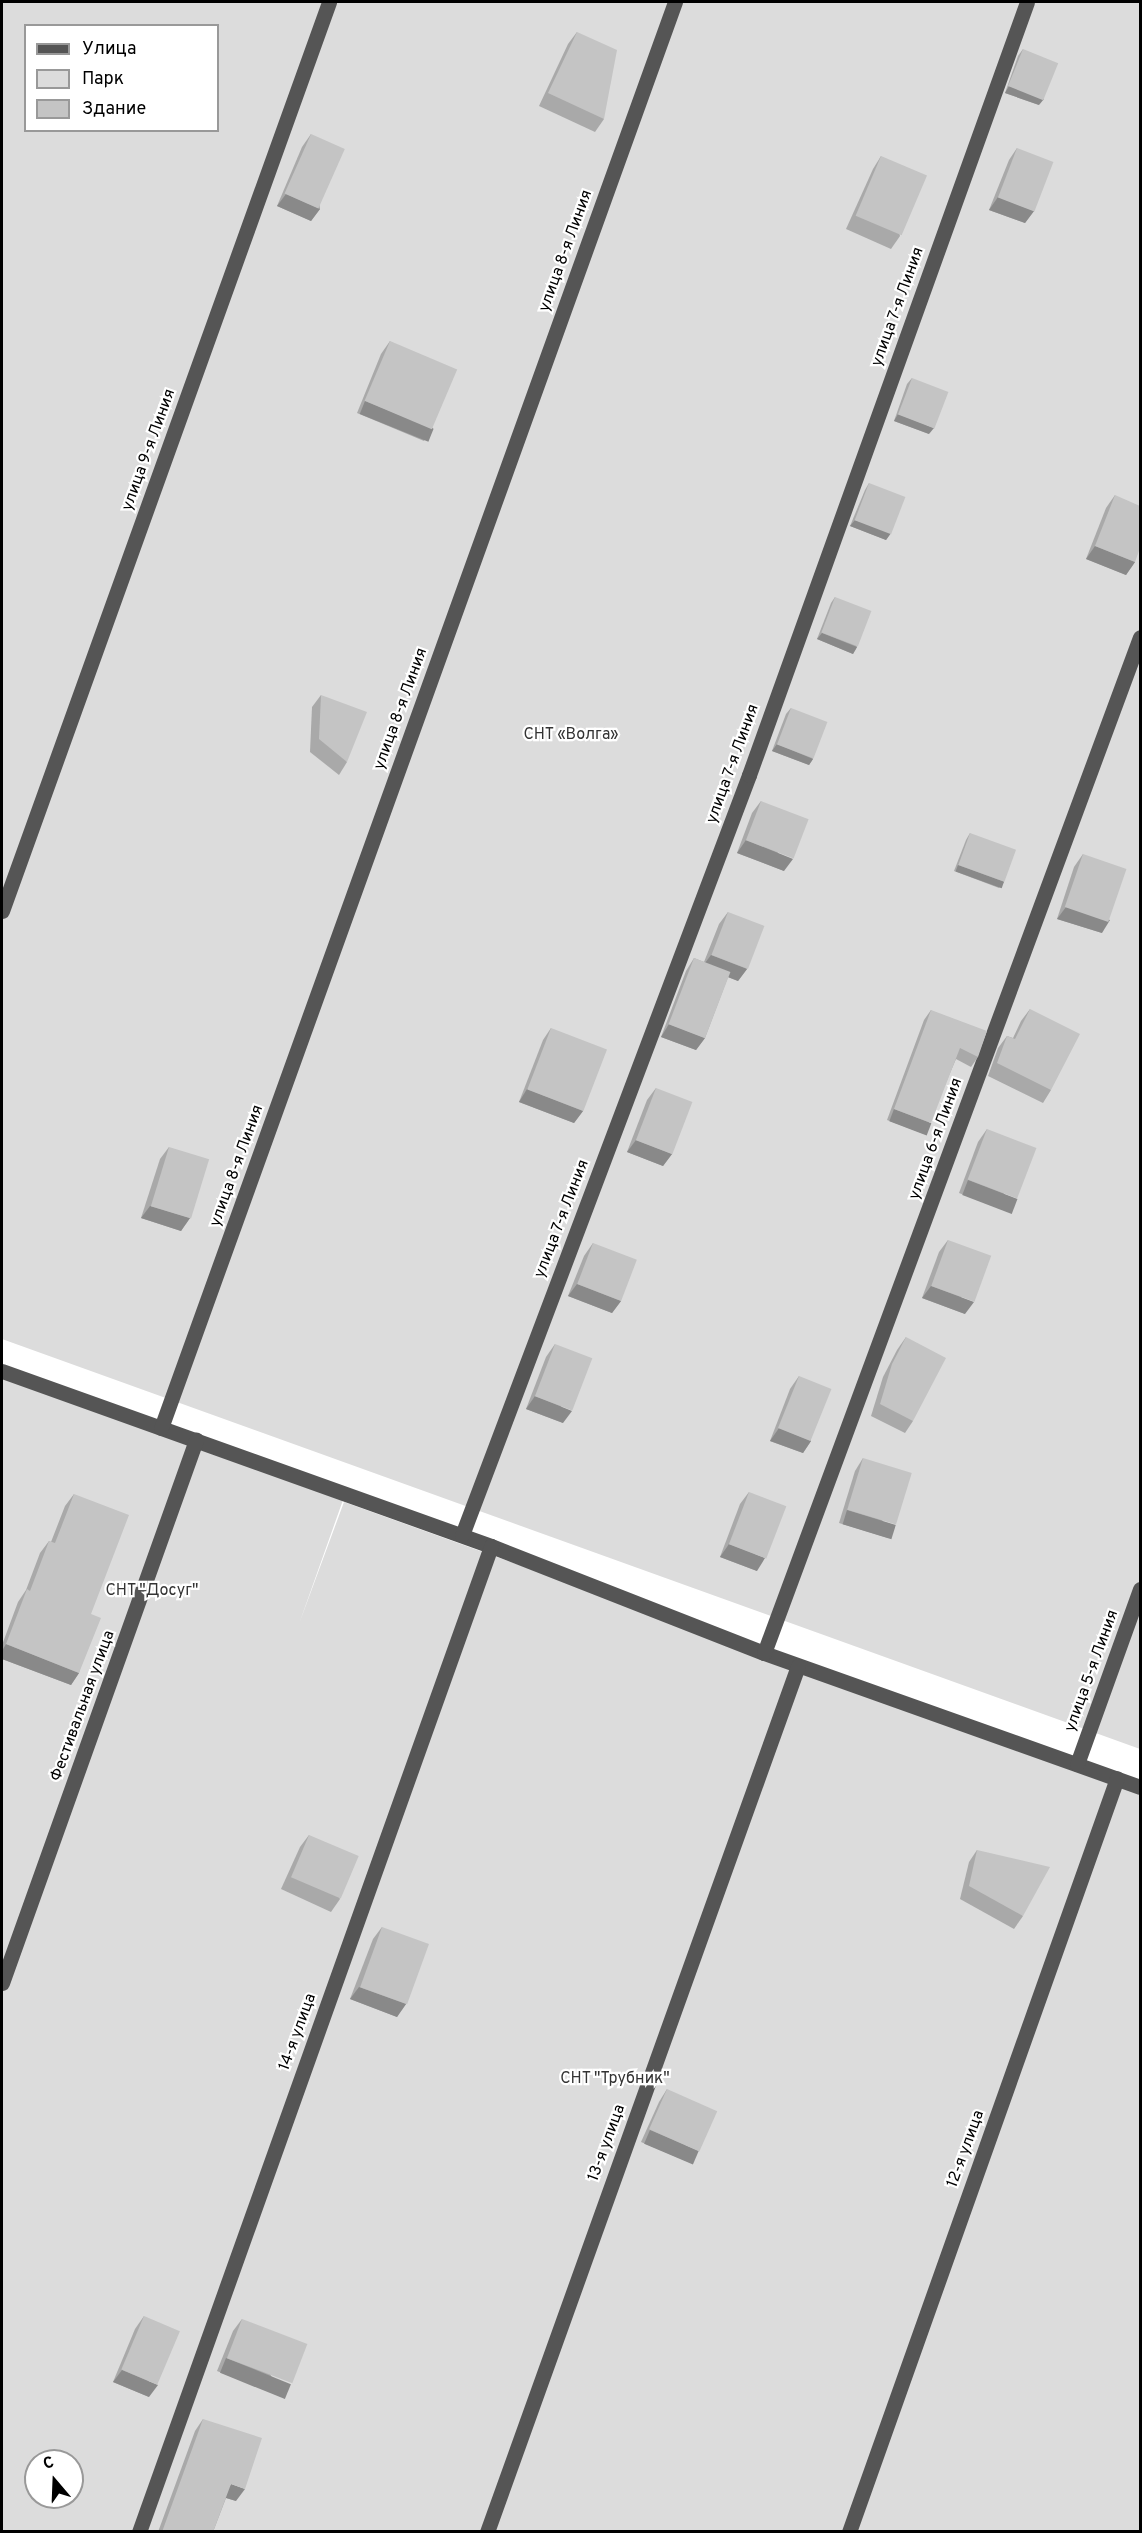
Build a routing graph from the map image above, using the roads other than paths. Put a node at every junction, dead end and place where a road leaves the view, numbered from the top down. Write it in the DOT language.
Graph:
graph roads {
  1 [pos="329,2"];
  2 [pos="675,2"];
  3 [pos="1027,2"];
  4 [pos="1140,637"];
  5 [pos="2,911"];
  6 [pos="2,1371"];
  7 [pos="161,1428"];
  8 [pos="196,1440"];
  9 [pos="462,1535"];
  10 [pos="492,1546"];
  11 [pos="1140,1589"];
  12 [pos="764,1653"];
  13 [pos="798,1666"];
  14 [pos="1077,1764"];
  15 [pos="1117,1778"];
  16 [pos="1140,1786"];
  17 [pos="2,1983"];
  18 [pos="139,2532"];
  19 [pos="487,2532"];
  20 [pos="849,2532"];
  1 -- 5 [label="street, улица 9-я Линия"];
  2 -- 7 [label="street, улица 8-я Линия"];
  3 -- 9 [label="street, улица 7-я Линия"];
  4 -- 12 [label="street, улица 6-я Линия"];
  6 -- 7 [label="street"];
  7 -- 8 [label="street"];
  8 -- 9 [label="street"];
  8 -- 17 [label="street, Фестивальная улица"];
  9 -- 10 [label="street"];
  10 -- 12 [label="street"];
  10 -- 18 [label="street, 14-я улица"];
  11 -- 14 [label="street, улица 5-я Линия"];
  12 -- 13 [label="street"];
  13 -- 14 [label="street"];
  13 -- 19 [label="street, 13-я улица"];
  14 -- 15 [label="street"];
  15 -- 16 [label="street"];
  15 -- 20 [label="street, 12-я улица"];
}
